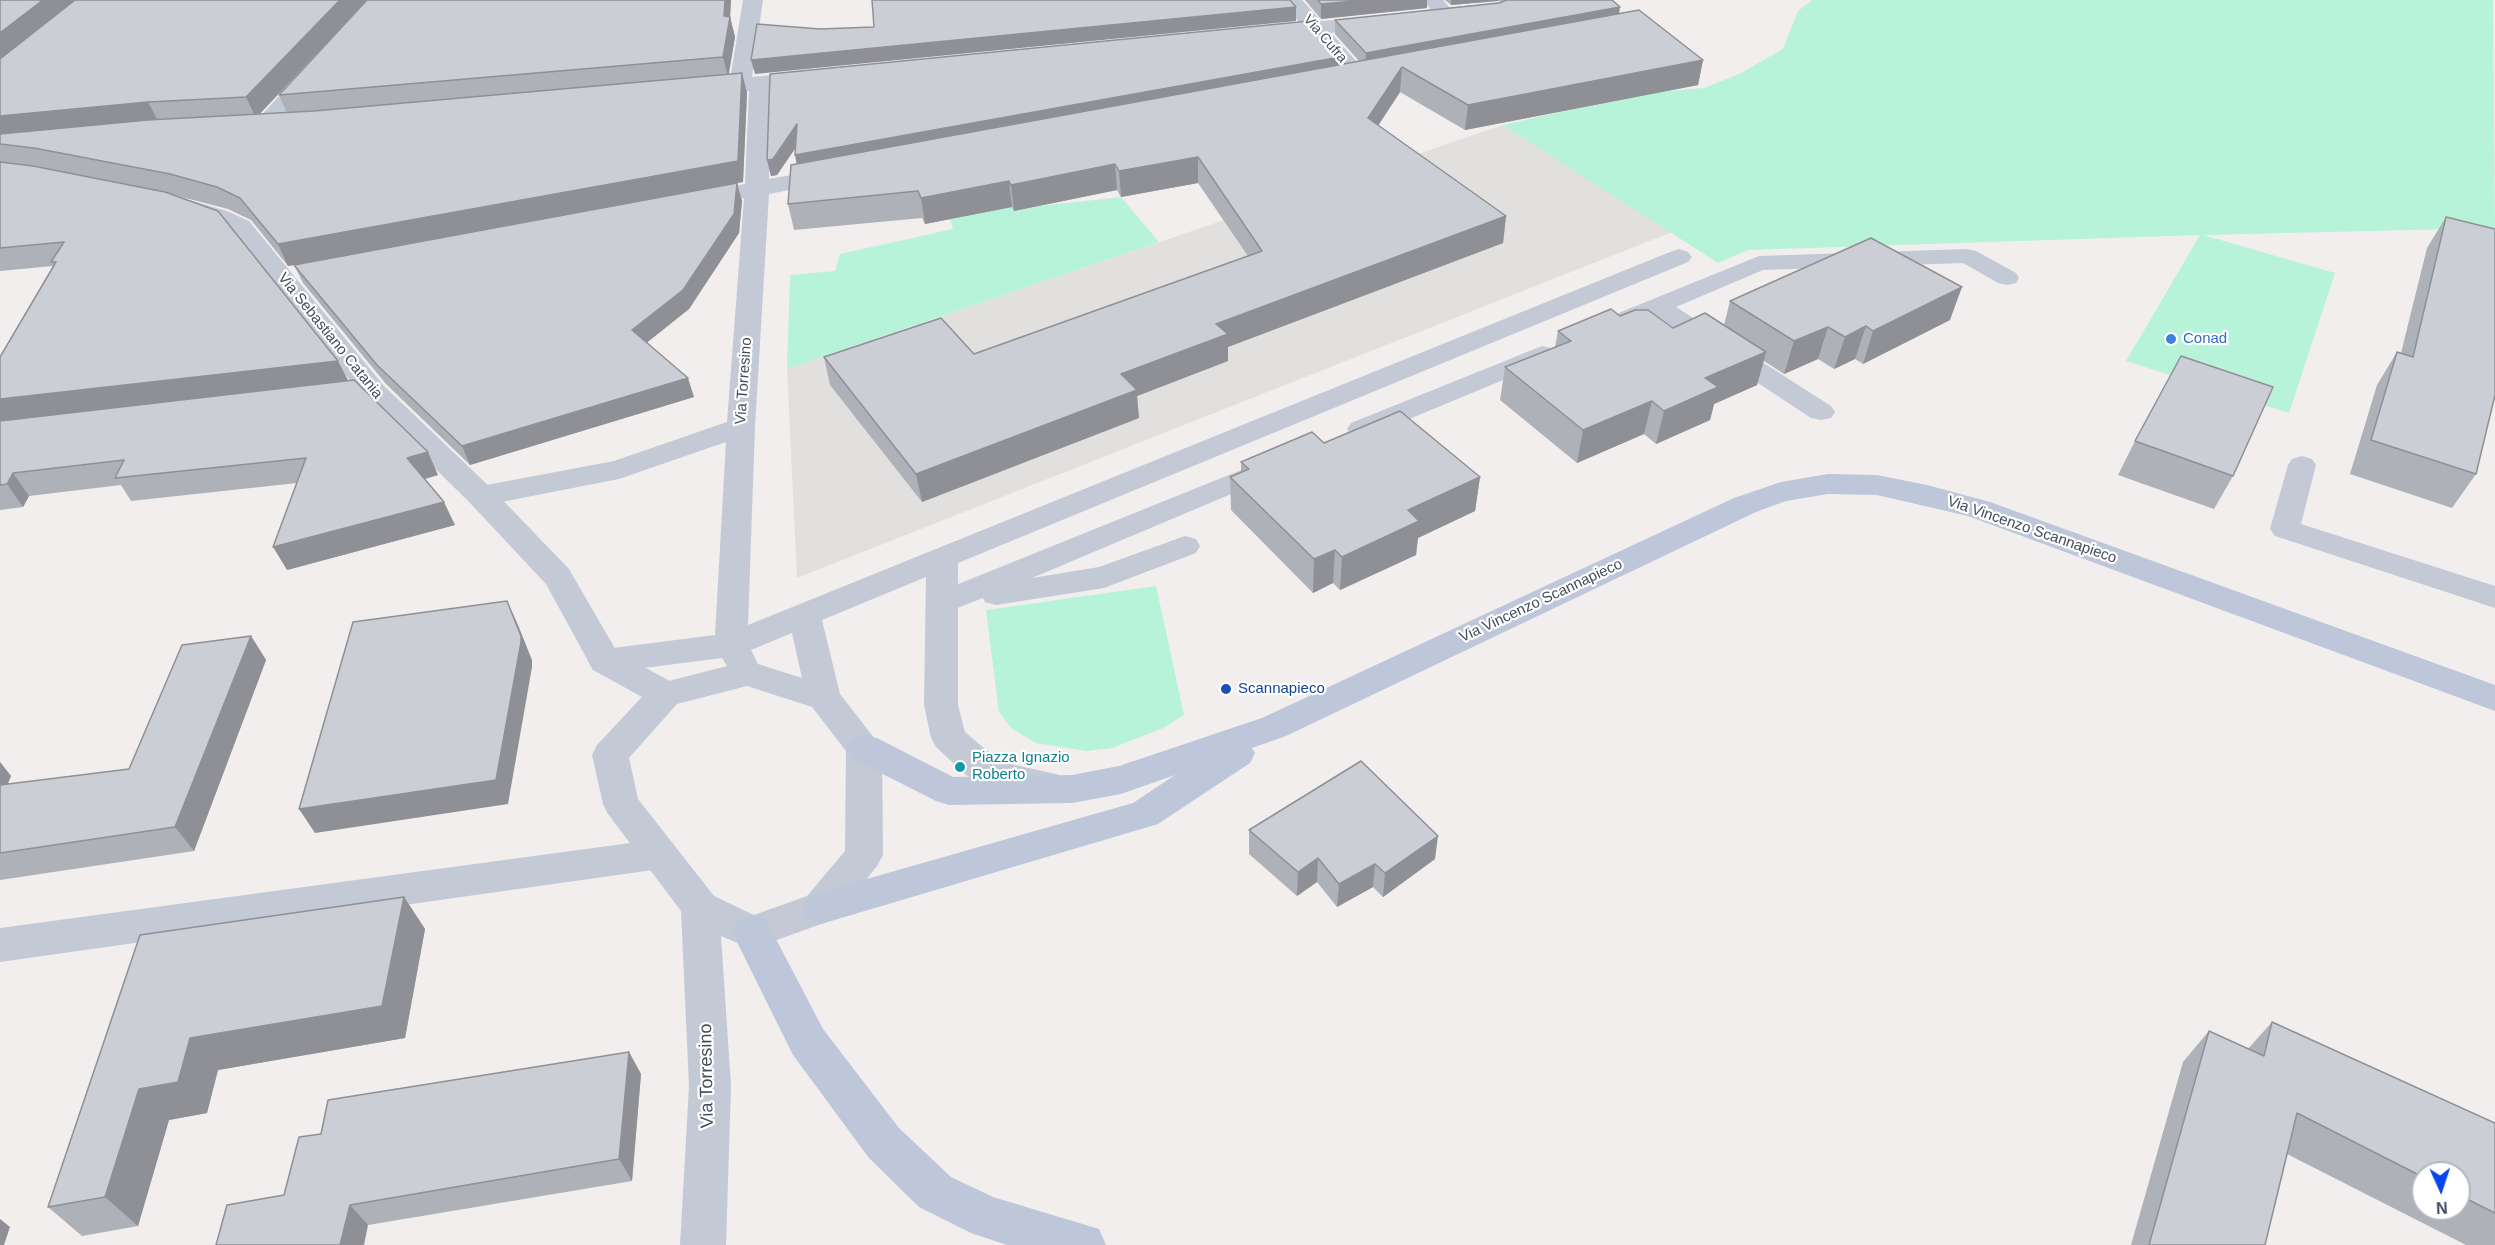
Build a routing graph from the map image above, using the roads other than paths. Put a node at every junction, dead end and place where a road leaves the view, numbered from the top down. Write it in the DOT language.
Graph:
graph roads {
  1 [pos="753,0"];
  2 [pos="1291,0"];
  3 [pos="1398,20"];
  4 [pos="1316,28"];
  5 [pos="1257,34"];
  6 [pos="326,59"];
  7 [pos="1382,73"];
  8 [pos="831,76"];
  9 [pos="1359,78"];
  10 [pos="1336,82"];
  11 [pos="750,84"];
  12 [pos="680,90"];
  13 [pos="299,124"];
  14 [pos="264,126"];
  15 [pos="240,128"];
  16 [pos="850,172"];
  17 [pos="757,189"];
  18 [pos="158,201"];
  19 [pos="676,204"];
  20 [pos="1679,257"];
  21 [pos="2007,278"];
  22 [pos="1658,306"];
  23 [pos="374,392"];
  24 [pos="339,396"];
  25 [pos="1821,412"];
  26 [pos="741,427"];
  27 [pos="1343,437"];
  28 [pos="1299,456"];
  29 [pos="2302,465"];
  30 [pos="481,496"];
  31 [pos="1185,546"];
  32 [pos="942,558"];
  33 [pos="2495,597"];
  34 [pos="942,603"];
  35 [pos="805,616"];
  36 [pos="740,659"];
  37 [pos="605,662"];
  38 [pos="665,694"];
  39 [pos="824,698"];
  40 [pos="2495,698"];
  41 [pos="1274,727"];
  42 [pos="864,748"];
  43 [pos="1072,789"];
  44 [pos="660,854"];
  45 [pos="700,907"];
  46 [pos="821,908"];
  47 [pos="752,932"];
  48 [pos="0,945"];
  49 [pos="703,1245"];
  50 [pos="1083,1245"];
  1 -- 11 [label="street, Via Torresino"];
  2 -- 4 [label="street, Via Cufra"];
  3 -- 4 [label="street"];
  4 -- 5 [label="street"];
  4 -- 9 [label="street, Via Cufra"];
  6 -- 14 [label="street"];
  7 -- 9 [label="street"];
  8 -- 11 [label="street"];
  9 -- 10 [label="street"];
  11 -- 12 [label="street"];
  11 -- 17 [label="street, Via Torresino"];
  13 -- 14 [label="street"];
  14 -- 15 [label="street"];
  16 -- 17 [label="street"];
  17 -- 19 [label="street"];
  17 -- 26 [label="street, Via Torresino"];
  18 -- 23 [label="street, Via Sebastiano Catania"];
  20 -- 32 [label="street"];
  21 -- 22 [label="lane"];
  22 -- 25 [label="lane"];
  22 -- 27 [label="lane"];
  23 -- 24 [label="street"];
  23 -- 30 [label="street, Via Sebastiano Catania"];
  26 -- 30 [label="street"];
  26 -- 36 [label="street, Via Torresino"];
  28 -- 34 [label="lane"];
  29 -- 33 [label="lane"];
  30 -- 37 [label="street, Via Sebastiano Catania"];
  31 -- 34 [label="lane"];
  32 -- 34 [label="street"];
  32 -- 35 [label="street"];
  34 -- 43 [label="street"];
  35 -- 36 [label="street"];
  35 -- 39 [label="street"];
  36 -- 37 [label="street"];
  36 -- 38 [label="street"];
  36 -- 39 [label="street"];
  37 -- 38 [label="street"];
  38 -- 44 [label="street"];
  39 -- 42 [label="street"];
  40 -- 41 [label="main road, Via Vincenzo Scannapieco"];
  41 -- 43 [label="main road"];
  41 -- 46 [label="main road"];
  42 -- 43 [label="main road"];
  42 -- 46 [label="street"];
  44 -- 45 [label="street"];
  44 -- 48 [label="street"];
  45 -- 47 [label="street"];
  45 -- 49 [label="street, Via Torresino"];
  46 -- 47 [label="street"];
  47 -- 50 [label="main road"];
}
